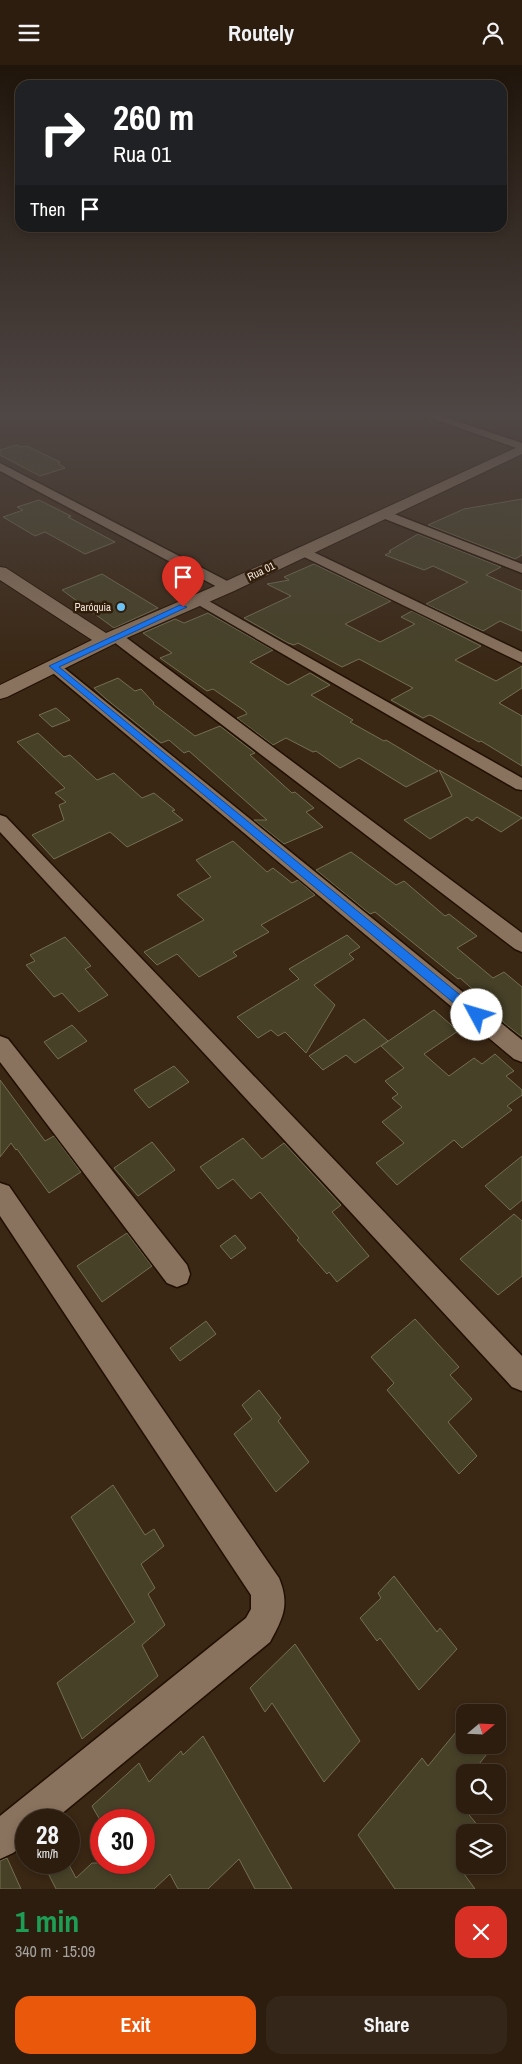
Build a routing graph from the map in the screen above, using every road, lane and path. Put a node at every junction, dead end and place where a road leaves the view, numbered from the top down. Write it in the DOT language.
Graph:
graph roads {
  1 [pos="61,498"];
  2 [pos="417,498"];
  3 [pos="384,514"];
  4 [pos="303,551"];
  5 [pos="522,569"];
  6 [pos="0,573"];
  7 [pos="228,587"];
  8 [pos="200,599"];
  9 [pos="111,639"];
  10 [pos="522,658"];
  11 [pos="53,666"];
  12 [pos="0,693"];
  13 [pos="522,785"];
  14 [pos="0,821"];
  15 [pos="522,944"];
  16 [pos="0,1045"];
  17 [pos="522,1053"];
  18 [pos="0,1194"];
  19 [pos="177,1274"];
  20 [pos="522,1377"];
  21 [pos="0,1841"];
  1 -- 7 [label="street"];
  2 -- 3 [label="street, Rua 01"];
  3 -- 4 [label="street, Rua 01"];
  3 -- 5 [label="street"];
  4 -- 7 [label="street, Rua 01"];
  4 -- 10 [label="street"];
  6 -- 9 [label="street"];
  7 -- 8 [label="street, Rua 01"];
  8 -- 9 [label="street, Rua 01"];
  8 -- 13 [label="street"];
  9 -- 11 [label="street, Rua 01"];
  9 -- 15 [label="street"];
  11 -- 12 [label="street, Rua 01"];
  11 -- 17 [label="street"];
  14 -- 20 [label="street"];
  16 -- 19 [label="street"];
  18 -- 21 [label="street"];
}
